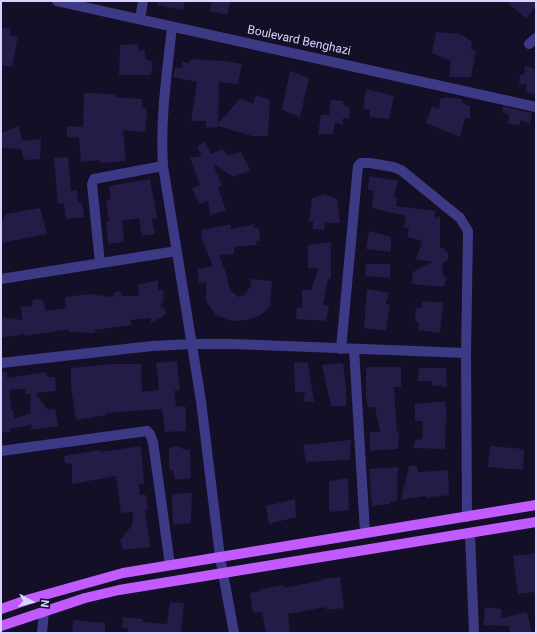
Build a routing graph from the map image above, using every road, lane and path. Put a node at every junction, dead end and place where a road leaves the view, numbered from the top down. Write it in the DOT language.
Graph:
graph roads {
  1 [pos="57,1"];
  2 [pos="144,1"];
  3 [pos="140,19"];
  4 [pos="172,27"];
  5 [pos="536,107"];
  6 [pos="163,166"];
  7 [pos="177,251"];
  8 [pos="100,263"];
  9 [pos="1,279"];
  10 [pos="192,344"];
  11 [pos="341,349"];
  12 [pos="354,349"];
  13 [pos="466,353"];
  14 [pos="1,363"];
  15 [pos="1,451"];
  16 [pos="536,505"];
  17 [pos="467,517"];
  18 [pos="536,522"];
  19 [pos="365,532"];
  20 [pos="470,534"];
  21 [pos="220,557"];
  22 [pos="170,565"];
  23 [pos="223,574"];
  24 [pos="1,609"];
  25 [pos="44,611"];
  26 [pos="1,626"];
  27 [pos="42,633"];
  28 [pos="234,633"];
  29 [pos="474,633"];
  1 -- 3 [label="street, Boulevard Benghazi"];
  2 -- 3 [label="street"];
  3 -- 4 [label="street, Boulevard Benghazi"];
  4 -- 5 [label="street, Boulevard Benghazi"];
  4 -- 6 [label="street"];
  6 -- 7 [label="street"];
  6 -- 8 [label="street"];
  7 -- 8 [label="street"];
  7 -- 10 [label="street"];
  8 -- 9 [label="street"];
  10 -- 11 [label="street"];
  10 -- 14 [label="street"];
  10 -- 21 [label="street"];
  11 -- 12 [label="street"];
  11 -- 13 [label="street"];
  12 -- 13 [label="street"];
  12 -- 19 [label="street"];
  13 -- 17 [label="street"];
  15 -- 22 [label="street"];
  16 -- 17 [label="main road"];
  17 -- 19 [label="main road"];
  18 -- 20 [label="main road"];
  19 -- 21 [label="main road"];
  20 -- 23 [label="main road"];
  20 -- 29 [label="street"];
  21 -- 22 [label="main road"];
  21 -- 23 [label="street"];
  22 -- 24 [label="main road"];
  23 -- 25 [label="main road"];
  23 -- 28 [label="street"];
  25 -- 26 [label="main road"];
  25 -- 27 [label="street"];
}
